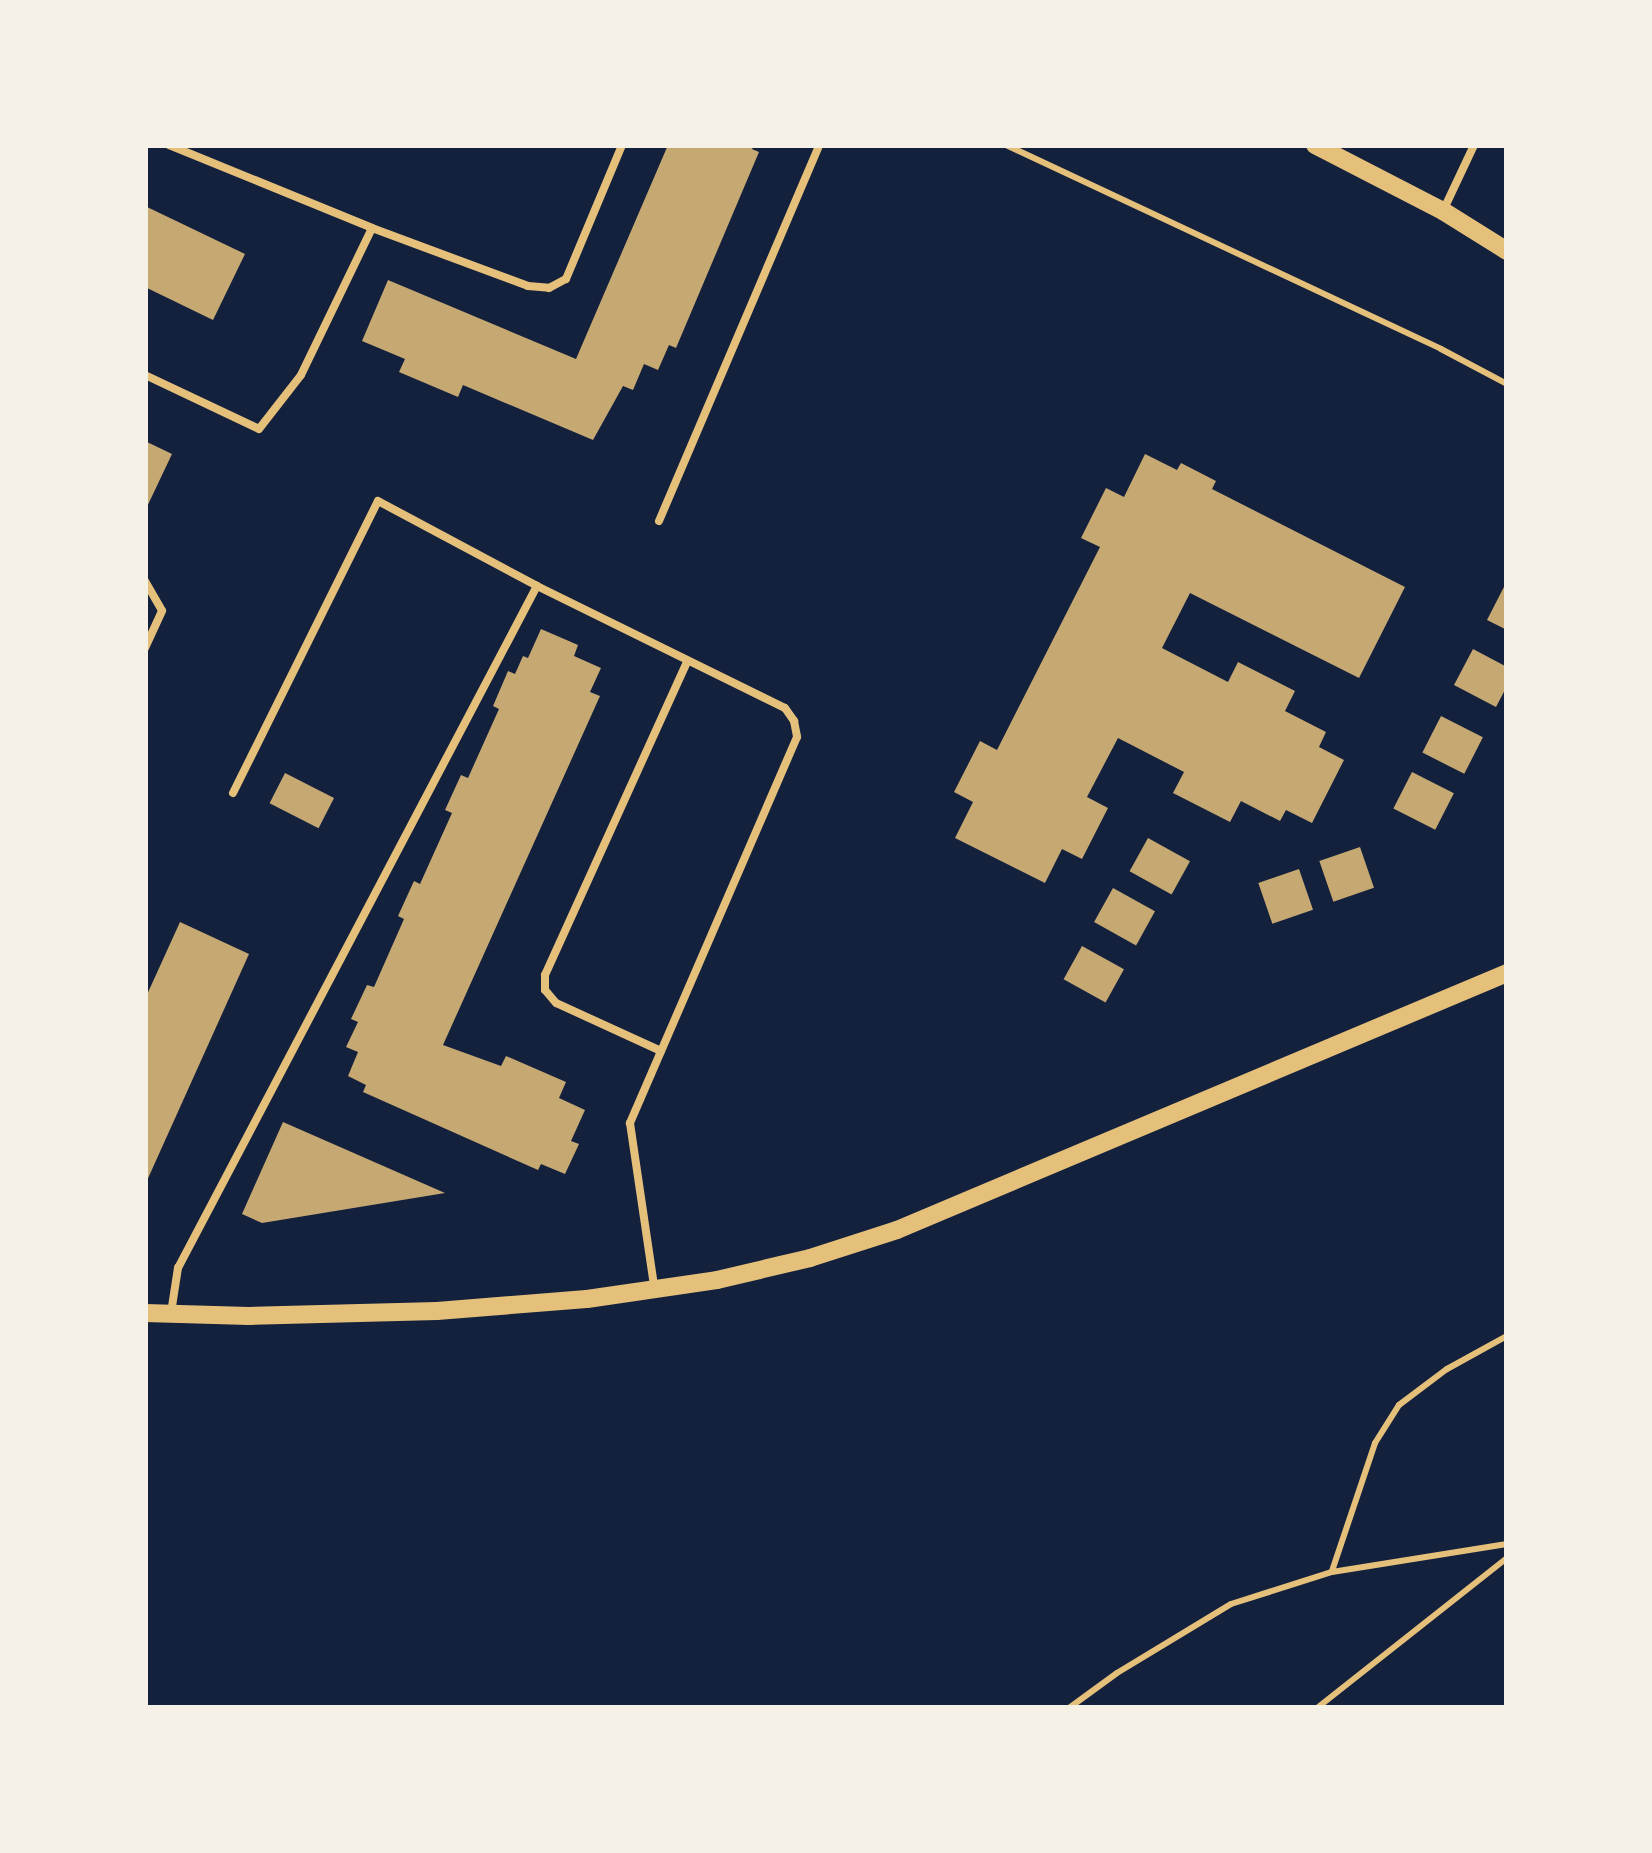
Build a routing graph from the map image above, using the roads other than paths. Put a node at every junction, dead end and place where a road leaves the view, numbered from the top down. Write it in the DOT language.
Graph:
graph roads {
  1 [pos="168,145"];
  2 [pos="622,145"];
  3 [pos="820,145"];
  4 [pos="1315,145"];
  5 [pos="1474,145"];
  6 [pos="1443,210"];
  7 [pos="372,228"];
  8 [pos="1507,251"];
  9 [pos="145,375"];
  10 [pos="659,521"];
  11 [pos="145,581"];
  12 [pos="537,586"];
  13 [pos="145,648"];
  14 [pos="687,662"];
  15 [pos="233,794"];
  16 [pos="1507,973"];
  17 [pos="661,1051"];
  18 [pos="655,1291"];
  19 [pos="145,1313"];
  20 [pos="171,1314"];
  1 -- 7 [label="lane"];
  2 -- 7 [label="lane"];
  3 -- 10 [label="lane"];
  4 -- 6 [label="street"];
  5 -- 6 [label="lane"];
  6 -- 8 [label="street"];
  7 -- 9 [label="lane"];
  11 -- 13 [label="lane"];
  12 -- 14 [label="lane"];
  12 -- 15 [label="lane"];
  12 -- 20 [label="lane"];
  14 -- 17 [label="lane"];
  14 -- 17 [label="lane"];
  16 -- 18 [label="street"];
  17 -- 18 [label="lane"];
  18 -- 20 [label="street"];
  19 -- 20 [label="street"];
}
